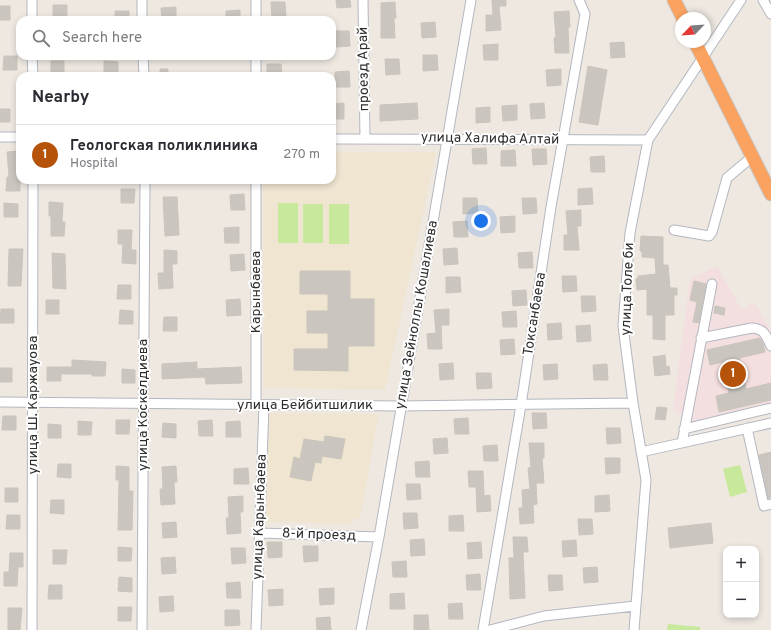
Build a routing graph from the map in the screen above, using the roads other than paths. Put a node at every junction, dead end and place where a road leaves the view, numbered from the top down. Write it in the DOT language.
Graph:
graph roads {
  1 [pos="32,0"];
  2 [pos="142,0"];
  3 [pos="256,0"];
  4 [pos="363,0"];
  5 [pos="471,0"];
  6 [pos="578,0"];
  7 [pos="674,0"];
  8 [pos="741,0"];
  9 [pos="765,0"];
  10 [pos="771,3"];
  11 [pos="680,12"];
  12 [pos="771,14"];
  13 [pos="32,16"];
  14 [pos="142,16"];
  15 [pos="256,16"];
  16 [pos="698,48"];
  17 [pos="702,58"];
  18 [pos="32,60"];
  19 [pos="143,60"];
  20 [pos="256,60"];
  21 [pos="33,72"];
  22 [pos="144,72"];
  23 [pos="256,72"];
  24 [pos="0,137"];
  25 [pos="16,137"];
  26 [pos="336,139"];
  27 [pos="365,139"];
  28 [pos="448,139"];
  29 [pos="563,140"];
  30 [pos="648,140"];
  31 [pos="752,157"];
  32 [pos="33,184"];
  33 [pos="145,184"];
  34 [pos="256,184"];
  35 [pos="771,194"];
  36 [pos="674,230"];
  37 [pos="712,284"];
  38 [pos="701,338"];
  39 [pos="771,346"];
  40 [pos="0,402"];
  41 [pos="33,402"];
  42 [pos="633,403"];
  43 [pos="143,404"];
  44 [pos="521,404"];
  45 [pos="260,405"];
  46 [pos="401,406"];
  47 [pos="771,408"];
  48 [pos="771,423"];
  49 [pos="684,428"];
  50 [pos="747,428"];
  51 [pos="682,443"];
  52 [pos="641,452"];
  53 [pos="771,504"];
  54 [pos="260,533"];
  55 [pos="379,537"];
  56 [pos="635,606"];
  57 [pos="32,630"];
  58 [pos="142,630"];
  59 [pos="256,630"];
  60 [pos="361,630"];
  61 [pos="483,630"];
  62 [pos="490,630"];
  63 [pos="634,630"];
  1 -- 13 [label="street"];
  2 -- 14 [label="street"];
  3 -- 15 [label="street"];
  4 -- 27 [label="street, проезд Арай"];
  5 -- 28 [label="street, улица Зейноллы Кошалиева"];
  6 -- 29 [label="street, Токсанбаева"];
  7 -- 11 [label="highway"];
  8 -- 17 [label="street, улица Толе би"];
  9 -- 10 [label="street"];
  9 -- 12 [label="street"];
  16 -- 17 [label="highway"];
  17 -- 30 [label="street, улица Толе би"];
  17 -- 31 [label="highway"];
  18 -- 21 [label="street"];
  19 -- 22 [label="street"];
  20 -- 23 [label="street"];
  24 -- 25 [label="street"];
  26 -- 27 [label="street, улица Халифа Алтай"];
  27 -- 28 [label="street, улица Халифа Алтай"];
  28 -- 29 [label="street, улица Халифа Алтай"];
  28 -- 46 [label="street, улица Зейноллы Кошалиева"];
  29 -- 30 [label="street, улица Халифа Алтай"];
  29 -- 44 [label="street, Токсанбаева"];
  30 -- 42 [label="street, улица Толе би"];
  31 -- 35 [label="highway"];
  31 -- 36 [label="street"];
  32 -- 41 [label="street, улица Ш. Каржауова"];
  33 -- 43 [label="street, улица Коскелдиева"];
  34 -- 45 [label="street, Карынбаева"];
  37 -- 38 [label="street"];
  38 -- 39 [label="street"];
  38 -- 49 [label="street"];
  40 -- 41 [label="street, улица Бейбитшилик"];
  41 -- 43 [label="street, улица Бейбитшилик"];
  41 -- 57 [label="street, улица Ш. Каржауова"];
  42 -- 44 [label="street, улица Бейбитшилик"];
  42 -- 52 [label="street, улица Толе би"];
  43 -- 45 [label="street, улица Бейбитшилик"];
  43 -- 58 [label="street, улица Коскелдиева"];
  44 -- 46 [label="street, улица Бейбитшилик"];
  44 -- 61 [label="street, Токсанбаева"];
  45 -- 46 [label="street, улица Бейбитшилик"];
  45 -- 54 [label="street, улица Карынбаева"];
  46 -- 55 [label="street, улица Зейноллы Кошалиева"];
  47 -- 49 [label="street"];
  48 -- 50 [label="street"];
  49 -- 51 [label="street"];
  50 -- 51 [label="street"];
  50 -- 53 [label="street"];
  51 -- 52 [label="street"];
  52 -- 56 [label="street, улица Толе би"];
  54 -- 55 [label="street, 8-й проезд"];
  54 -- 59 [label="street, улица Карынбаева"];
  55 -- 60 [label="street, улица Зейноллы Кошалиева"];
  56 -- 62 [label="street"];
  56 -- 63 [label="street, улица Толе би"];
}
